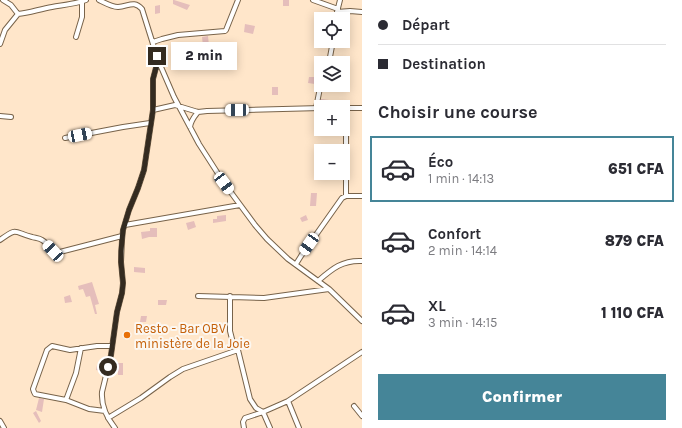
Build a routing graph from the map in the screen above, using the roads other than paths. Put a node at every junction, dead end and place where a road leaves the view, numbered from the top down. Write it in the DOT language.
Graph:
graph roads {
  1 [pos="3,0"];
  2 [pos="100,0"];
  3 [pos="238,0"];
  4 [pos="313,0"];
  5 [pos="340,0"];
  6 [pos="84,1"];
  7 [pos="337,10"];
  8 [pos="362,12"];
  9 [pos="18,14"];
  10 [pos="76,37"];
  11 [pos="153,42"];
  12 [pos="0,44"];
  13 [pos="158,60"];
  14 [pos="179,106"];
  15 [pos="314,108"];
  16 [pos="350,108"];
  17 [pos="362,108"];
  18 [pos="153,110"];
  19 [pos="198,112"];
  20 [pos="0,116"];
  21 [pos="11,117"];
  22 [pos="150,123"];
  23 [pos="190,128"];
  24 [pos="345,136"];
  25 [pos="65,138"];
  26 [pos="346,196"];
  27 [pos="362,196"];
  28 [pos="240,205"];
  29 [pos="124,225"];
  30 [pos="122,236"];
  31 [pos="0,240"];
  32 [pos="362,261"];
  33 [pos="296,264"];
  34 [pos="318,281"];
  35 [pos="329,289"];
  36 [pos="198,296"];
  37 [pos="230,296"];
  38 [pos="362,321"];
  39 [pos="112,346"];
  40 [pos="81,348"];
  41 [pos="238,350"];
  42 [pos="362,352"];
  43 [pos="66,400"];
  44 [pos="288,401"];
  45 [pos="354,406"];
  46 [pos="105,412"];
  47 [pos="263,412"];
  48 [pos="362,416"];
  49 [pos="108,418"];
  50 [pos="0,421"];
  51 [pos="4,428"];
  52 [pos="115,428"];
  53 [pos="244,428"];
  54 [pos="270,428"];
  55 [pos="299,428"];
  1 -- 9 [label="street"];
  2 -- 11 [label="street"];
  3 -- 11 [label="street"];
  4 -- 7 [label="street"];
  5 -- 7 [label="street"];
  6 -- 9 [label="street"];
  6 -- 10 [label="street"];
  7 -- 8 [label="street"];
  9 -- 12 [label="street"];
  11 -- 13 [label="street"];
  13 -- 14 [label="street"];
  13 -- 18 [label="street"];
  14 -- 18 [label="street"];
  14 -- 19 [label="street"];
  14 -- 23 [label="street"];
  15 -- 19 [label="street"];
  16 -- 17 [label="street"];
  18 -- 22 [label="street"];
  19 -- 23 [label="street"];
  20 -- 21 [label="street"];
  22 -- 25 [label="street"];
  22 -- 29 [label="street"];
  23 -- 28 [label="street"];
  24 -- 26 [label="street"];
  26 -- 27 [label="street"];
  26 -- 33 [label="street"];
  28 -- 29 [label="street"];
  28 -- 33 [label="street"];
  29 -- 30 [label="street"];
  30 -- 31 [label="street"];
  30 -- 39 [label="street"];
  32 -- 34 [label="street"];
  33 -- 34 [label="street"];
  34 -- 35 [label="street"];
  35 -- 37 [label="street"];
  35 -- 38 [label="street"];
  36 -- 37 [label="street"];
  37 -- 41 [label="street"];
  39 -- 40 [label="street"];
  39 -- 46 [label="street"];
  40 -- 43 [label="street"];
  40 -- 43 [label="street"];
  41 -- 47 [label="street"];
  41 -- 49 [label="street"];
  42 -- 44 [label="street"];
  43 -- 46 [label="street"];
  44 -- 47 [label="street"];
  44 -- 55 [label="street"];
  45 -- 48 [label="street"];
  46 -- 49 [label="street"];
  47 -- 53 [label="street"];
  47 -- 54 [label="street"];
  49 -- 52 [label="street"];
  50 -- 51 [label="street"];
}
